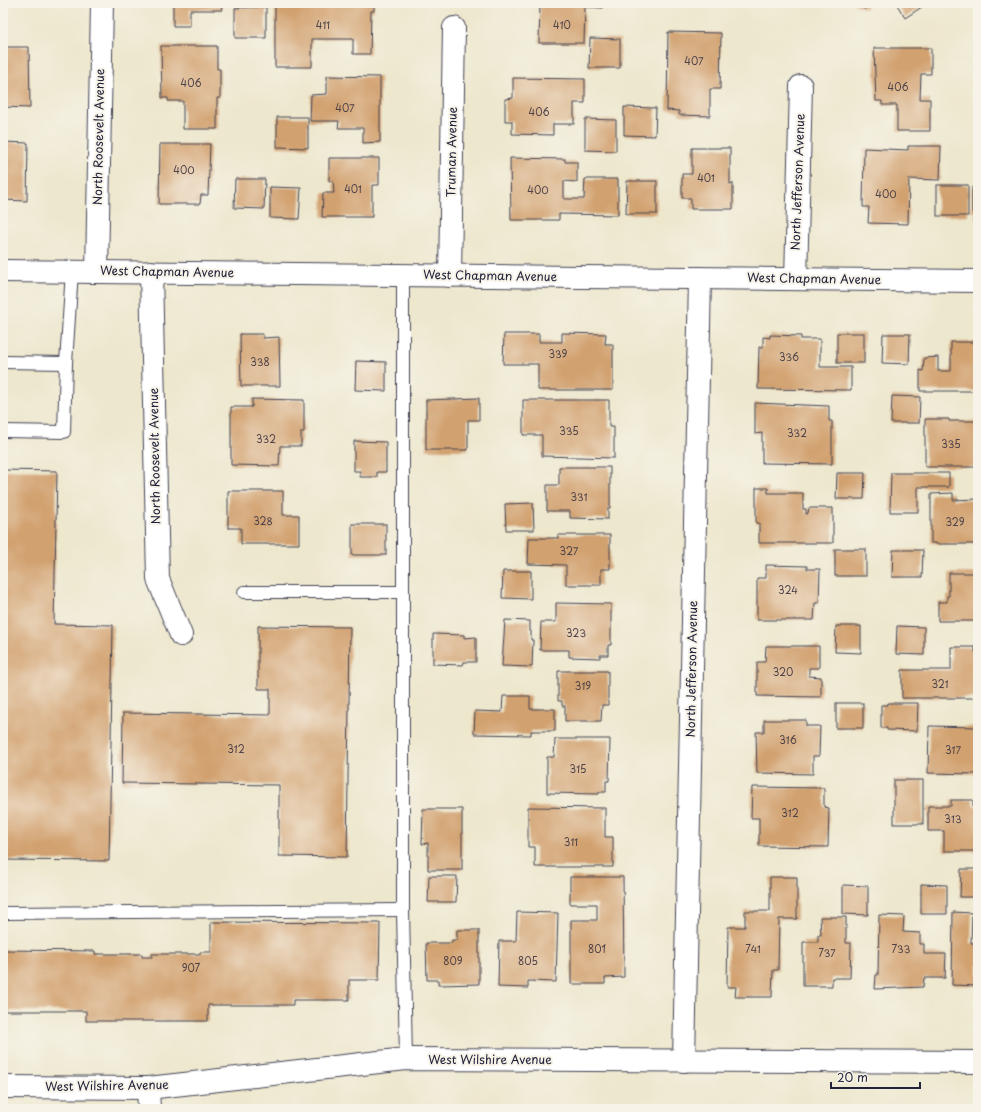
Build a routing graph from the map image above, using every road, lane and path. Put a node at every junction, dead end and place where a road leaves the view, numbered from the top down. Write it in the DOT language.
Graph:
graph roads {
  1 [pos="102,3"];
  2 [pos="454,28"];
  3 [pos="801,86"];
  4 [pos="3,271"];
  5 [pos="72,271"];
  6 [pos="97,272"];
  7 [pos="151,272"];
  8 [pos="403,275"];
  9 [pos="450,276"];
  10 [pos="700,278"];
  11 [pos="796,279"];
  12 [pos="978,280"];
  13 [pos="3,362"];
  14 [pos="66,364"];
  15 [pos="3,431"];
  16 [pos="244,592"];
  17 [pos="403,592"];
  18 [pos="181,635"];
  19 [pos="403,910"];
  20 [pos="3,913"];
  21 [pos="406,1059"];
  22 [pos="684,1061"];
  23 [pos="978,1062"];
  24 [pos="3,1088"];
  25 [pos="148,1099"];
  1 -- 6 [label="street, North Roosevelt Avenue"];
  2 -- 9 [label="street, Truman Avenue"];
  3 -- 11 [label="street, North Jefferson Avenue"];
  4 -- 5 [label="street, West Chapman Avenue"];
  5 -- 6 [label="street, West Chapman Avenue"];
  5 -- 14 [label="lane"];
  6 -- 7 [label="street, West Chapman Avenue"];
  7 -- 8 [label="street, West Chapman Avenue"];
  7 -- 18 [label="street, North Roosevelt Avenue"];
  8 -- 9 [label="street, West Chapman Avenue"];
  8 -- 17 [label="lane"];
  9 -- 10 [label="street, West Chapman Avenue"];
  10 -- 11 [label="street, West Chapman Avenue"];
  10 -- 22 [label="street, North Jefferson Avenue"];
  11 -- 12 [label="street, West Chapman Avenue"];
  13 -- 14 [label="lane"];
  14 -- 15 [label="lane"];
  16 -- 17 [label="lane"];
  17 -- 19 [label="lane"];
  19 -- 20 [label="lane"];
  19 -- 21 [label="lane"];
  21 -- 22 [label="street, West Wilshire Avenue"];
  21 -- 25 [label="street, West Wilshire Avenue"];
  22 -- 23 [label="street, West Wilshire Avenue"];
  24 -- 25 [label="street, West Wilshire Avenue"];
}
